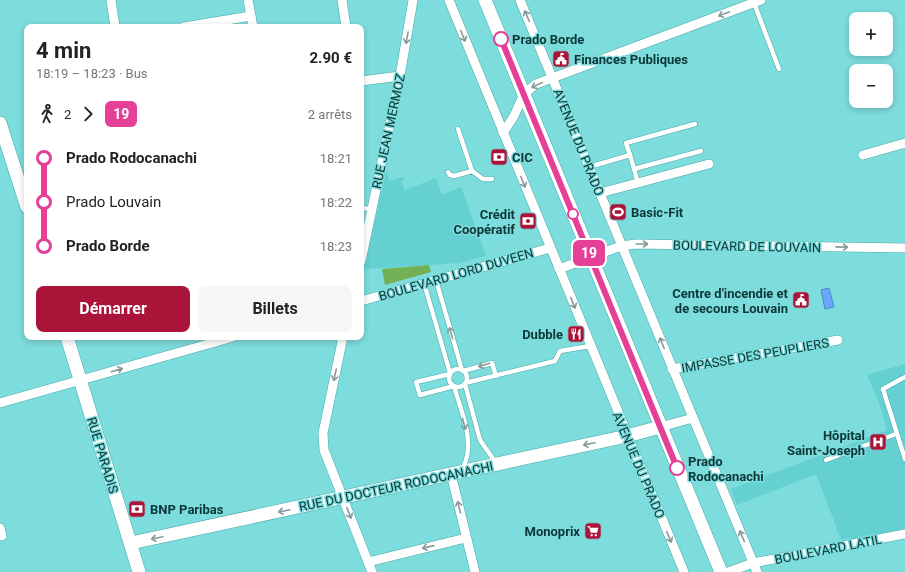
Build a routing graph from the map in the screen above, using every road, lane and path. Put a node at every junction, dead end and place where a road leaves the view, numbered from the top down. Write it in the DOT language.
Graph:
graph roads {
  1 [pos="111,0"];
  2 [pos="248,0"];
  3 [pos="342,0"];
  4 [pos="413,0"];
  5 [pos="449,0"];
  6 [pos="485,0"];
  7 [pos="520,0"];
  8 [pos="757,1"];
  9 [pos="251,16"];
  10 [pos="115,24"];
  11 [pos="202,24"];
  12 [pos="252,24"];
  13 [pos="346,24"];
  14 [pos="779,68"];
  15 [pos="400,76"];
  16 [pos="554,79"];
  17 [pos="364,81"];
  18 [pos="524,94"];
  19 [pos="0,123"];
  20 [pos="695,124"];
  21 [pos="458,129"];
  22 [pos="503,133"];
  23 [pos="905,143"];
  24 [pos="701,151"];
  25 [pos="630,155"];
  26 [pos="863,155"];
  27 [pos="709,164"];
  28 [pos="589,167"];
  29 [pos="634,169"];
  30 [pos="472,171"];
  31 [pos="448,172"];
  32 [pos="492,179"];
  33 [pos="638,183"];
  34 [pos="600,193"];
  35 [pos="24,198"];
  36 [pos="364,208"];
  37 [pos="372,209"];
  38 [pos="621,246"];
  39 [pos="364,247"];
  40 [pos="550,248"];
  41 [pos="905,248"];
  42 [pos="591,257"];
  43 [pos="559,269"];
  44 [pos="436,279"];
  45 [pos="424,283"];
  46 [pos="364,300"];
  47 [pos="68,340"];
  48 [pos="222,340"];
  49 [pos="342,340"];
  50 [pos="838,340"];
  51 [pos="590,346"];
  52 [pos="672,369"];
  53 [pos="462,370"];
  54 [pos="450,374"];
  55 [pos="496,376"];
  56 [pos="905,377"];
  57 [pos="80,380"];
  58 [pos="465,383"];
  59 [pos="454,386"];
  60 [pos="0,403"];
  61 [pos="693,418"];
  62 [pos="660,427"];
  63 [pos="896,434"];
  64 [pos="627,436"];
  65 [pos="905,459"];
  66 [pos="826,460"];
  67 [pos="497,464"];
  68 [pos="456,473"];
  69 [pos="343,498"];
  70 [pos="905,534"];
  71 [pos="466,538"];
  72 [pos="131,543"];
  73 [pos="368,562"];
  74 [pos="753,563"];
  75 [pos="140,572"];
  76 [pos="372,572"];
  77 [pos="475,572"];
  78 [pos="684,572"];
  79 [pos="722,572"];
  80 [pos="728,572"];
  81 [pos="757,572"];
  1 -- 10 [label="street"];
  2 -- 9 [label="street"];
  3 -- 13 [label="street"];
  4 -- 15 [label="street, RUE JEAN MERMOZ, one-way"];
  5 -- 22 [label="street, AVENUE DU PRADO, one-way"];
  6 -- 18 [label="street"];
  16 -- 7 [label="street, AVENUE DU PRADO, one-way"];
  8 -- 14 [label="lane"];
  8 -- 16 [label="street, one-way"];
  9 -- 11 [label="street"];
  9 -- 12 [label="street"];
  15 -- 17 [label="street"];
  15 -- 37 [label="street, RUE JEAN MERMOZ"];
  16 -- 18 [label="street, one-way"];
  16 -- 28 [label="street, AVENUE DU PRADO"];
  18 -- 22 [label="street"];
  18 -- 42 [label="street"];
  19 -- 35 [label="street"];
  20 -- 25 [label="lane"];
  21 -- 30 [label="lane"];
  22 -- 40 [label="street, AVENUE DU PRADO, one-way"];
  23 -- 26 [label="street"];
  24 -- 29 [label="lane"];
  25 -- 28 [label="lane"];
  25 -- 29 [label="lane"];
  27 -- 33 [label="street"];
  28 -- 34 [label="street, AVENUE DU PRADO"];
  29 -- 33 [label="lane"];
  30 -- 31 [label="lane"];
  30 -- 32 [label="lane"];
  33 -- 34 [label="street"];
  34 -- 38 [label="street, AVENUE DU PRADO"];
  36 -- 37 [label="lane"];
  37 -- 39 [label="street, RUE JEAN MERMOZ"];
  38 -- 41 [label="street, BOULEVARD DE LOUVAIN, one-way"];
  38 -- 42 [label="street, BOULEVARD DE LOUVAIN"];
  52 -- 38 [label="street, AVENUE DU PRADO, one-way"];
  40 -- 43 [label="street, AVENUE DU PRADO"];
  40 -- 44 [label="street, BOULEVARD LORD DUVEEN"];
  42 -- 43 [label="street"];
  42 -- 62 [label="street"];
  43 -- 51 [label="street, AVENUE DU PRADO, one-way"];
  44 -- 45 [label="street, BOULEVARD LORD DUVEEN"];
  53 -- 44 [label="lane, one-way"];
  45 -- 46 [label="street, BOULEVARD LORD DUVEEN"];
  45 -- 54 [label="lane"];
  47 -- 57 [label="street, RUE PARADIS"];
  57 -- 48 [label="street, one-way"];
  49 -- 69 [label="street, one-way"];
  50 -- 52 [label="street, IMPASSE DES PEUPLIERS"];
  51 -- 55 [label="lane"];
  51 -- 64 [label="street, AVENUE DU PRADO"];
  52 -- 61 [label="street, AVENUE DU PRADO"];
  53 -- 54 [label="lane"];
  55 -- 53 [label="lane, one-way"];
  53 -- 58 [label="lane"];
  54 -- 59 [label="lane"];
  54 -- 59 [label="lane"];
  55 -- 58 [label="lane"];
  56 -- 63 [label="lane"];
  57 -- 60 [label="street"];
  57 -- 72 [label="street, RUE PARADIS"];
  58 -- 59 [label="lane"];
  58 -- 67 [label="lane"];
  59 -- 68 [label="lane, one-way"];
  61 -- 62 [label="street"];
  74 -- 61 [label="street, AVENUE DU PRADO, one-way"];
  62 -- 64 [label="street, RUE DU DOCTEUR RODOCANACHI"];
  62 -- 79 [label="street"];
  63 -- 65 [label="lane"];
  63 -- 66 [label="lane"];
  64 -- 67 [label="street, RUE DU DOCTEUR RODOCANACHI, one-way"];
  64 -- 78 [label="street, AVENUE DU PRADO, one-way"];
  67 -- 68 [label="street, RUE DU DOCTEUR RODOCANACHI"];
  68 -- 69 [label="street, RUE DU DOCTEUR RODOCANACHI"];
  71 -- 68 [label="street, one-way"];
  69 -- 72 [label="street, RUE DU DOCTEUR RODOCANACHI, one-way"];
  69 -- 73 [label="street, one-way"];
  70 -- 74 [label="street, BOULEVARD LATIL"];
  71 -- 73 [label="street, one-way"];
  71 -- 77 [label="street"];
  72 -- 75 [label="street, RUE PARADIS"];
  73 -- 76 [label="street"];
  74 -- 80 [label="street, BOULEVARD LATIL"];
  74 -- 81 [label="street, AVENUE DU PRADO"];
}
